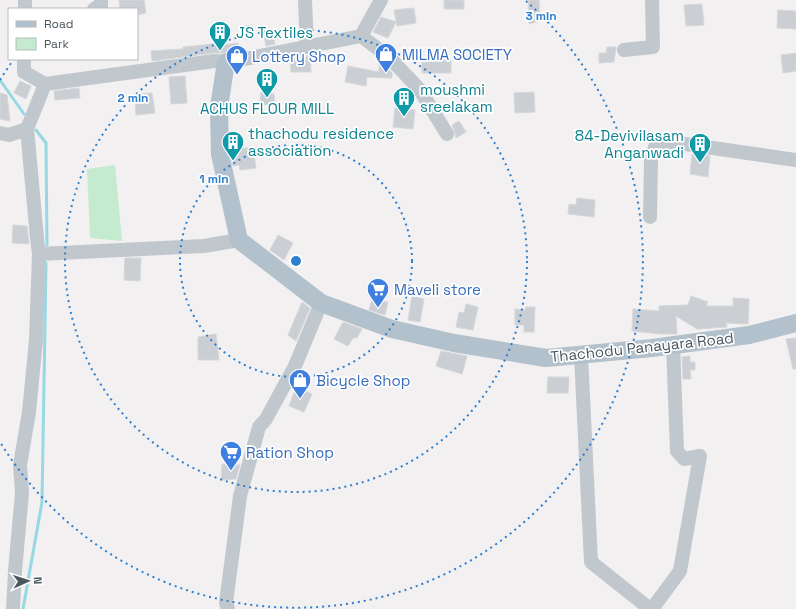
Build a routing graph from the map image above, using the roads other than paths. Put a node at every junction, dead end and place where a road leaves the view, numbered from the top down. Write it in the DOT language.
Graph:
graph roads {
  1 [pos="100,0"];
  2 [pos="306,0"];
  3 [pos="381,0"];
  4 [pos="652,0"];
  5 [pos="96,8"];
  6 [pos="361,36"];
  7 [pos="307,47"];
  8 [pos="624,50"];
  9 [pos="24,60"];
  10 [pos="226,62"];
  11 [pos="45,84"];
  12 [pos="28,129"];
  13 [pos="0,133"];
  14 [pos="447,134"];
  15 [pos="796,160"];
  16 [pos="650,217"];
  17 [pos="240,240"];
  18 [pos="39,254"];
  19 [pos="321,303"];
  20 [pos="796,323"];
  21 [pos="672,345"];
  22 [pos="581,355"];
  23 [pos="13,609"];
  24 [pos="228,609"];
  25 [pos="651,609"];
  1 -- 5 [label="street"];
  2 -- 7 [label="street"];
  3 -- 6 [label="street"];
  4 -- 8 [label="street"];
  6 -- 7 [label="street"];
  6 -- 14 [label="street"];
  7 -- 10 [label="street"];
  9 -- 11 [label="street"];
  10 -- 11 [label="street"];
  10 -- 17 [label="main road"];
  11 -- 12 [label="street"];
  12 -- 13 [label="street"];
  12 -- 18 [label="street"];
  15 -- 16 [label="street"];
  17 -- 18 [label="street"];
  17 -- 19 [label="main road, Thachodu Panayara Road"];
  18 -- 23 [label="street"];
  19 -- 22 [label="main road, Thachodu Panayara Road"];
  19 -- 24 [label="street"];
  20 -- 21 [label="main road, Thachodu Panayara Road"];
  21 -- 22 [label="main road, Thachodu Panayara Road"];
  21 -- 25 [label="street"];
  22 -- 25 [label="street"];
}
